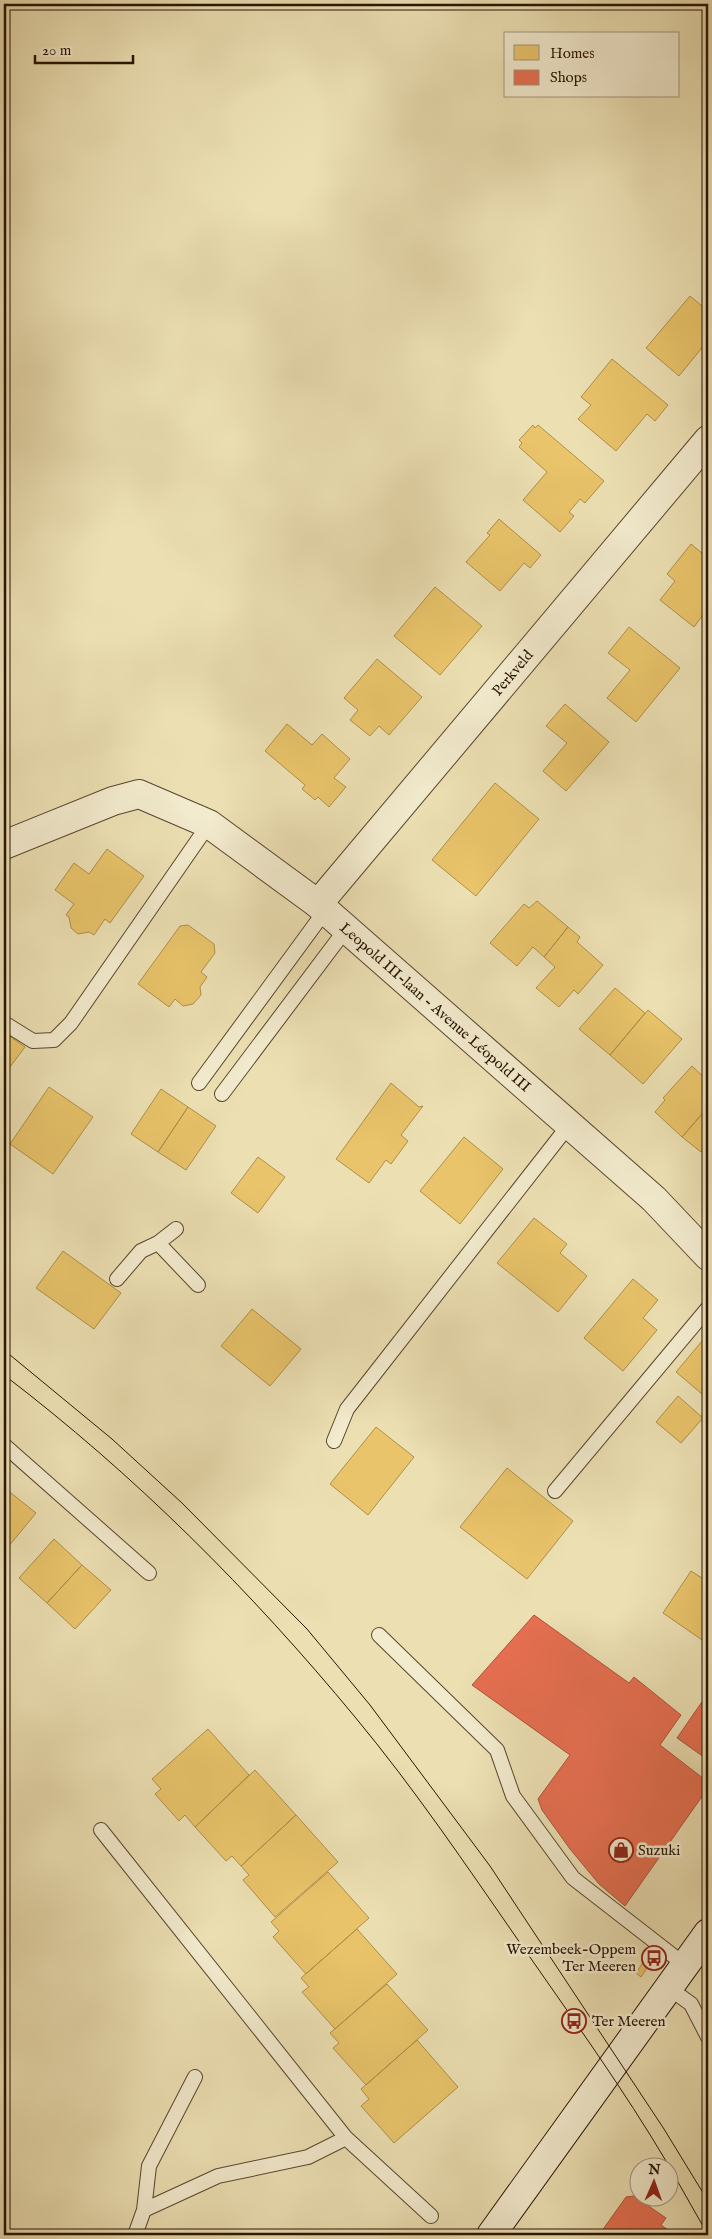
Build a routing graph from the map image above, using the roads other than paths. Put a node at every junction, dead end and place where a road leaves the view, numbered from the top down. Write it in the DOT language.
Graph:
graph roads {
  1 [pos="708,440"];
  2 [pos="209,824"];
  3 [pos="4,845"];
  4 [pos="321,908"];
  5 [pos="346,929"];
  6 [pos="4,1023"];
  7 [pos="199,1083"];
  8 [pos="222,1094"];
  9 [pos="569,1125"];
  10 [pos="176,1228"];
  11 [pos="158,1243"];
  12 [pos="708,1256"];
  13 [pos="117,1279"];
  14 [pos="198,1285"];
  15 [pos="708,1308"];
  16 [pos="334,1441"];
  17 [pos="4,1445"];
  18 [pos="555,1491"];
  19 [pos="149,1573"];
  20 [pos="379,1635"];
  21 [pos="101,1830"];
  22 [pos="708,1933"];
  23 [pos="685,1965"];
  24 [pos="669,1988"];
  25 [pos="708,2037"];
  26 [pos="195,2078"];
  27 [pos="346,2138"];
  28 [pos="144,2210"];
  29 [pos="431,2216"];
  30 [pos="135,2235"];
  31 [pos="491,2235"];
  1 -- 4 [label="street, Perkveld"];
  2 -- 3 [label="street, Leopold III-laan - Avenue Léopold III"];
  2 -- 4 [label="street, Leopold III-laan - Avenue Léopold III"];
  2 -- 6 [label="lane"];
  4 -- 5 [label="street, Leopold III-laan - Avenue Léopold III"];
  4 -- 7 [label="lane"];
  5 -- 8 [label="lane"];
  5 -- 9 [label="street, Leopold III-laan - Avenue Léopold III"];
  9 -- 12 [label="street, Leopold III-laan - Avenue Léopold III"];
  9 -- 16 [label="lane"];
  10 -- 11 [label="lane"];
  11 -- 13 [label="lane"];
  11 -- 14 [label="lane"];
  15 -- 18 [label="lane"];
  17 -- 19 [label="lane"];
  20 -- 23 [label="lane"];
  21 -- 27 [label="lane"];
  22 -- 23 [label="street"];
  23 -- 24 [label="street"];
  24 -- 25 [label="lane"];
  24 -- 31 [label="street"];
  26 -- 28 [label="lane"];
  27 -- 28 [label="lane"];
  27 -- 29 [label="lane"];
  28 -- 30 [label="lane"];
}
